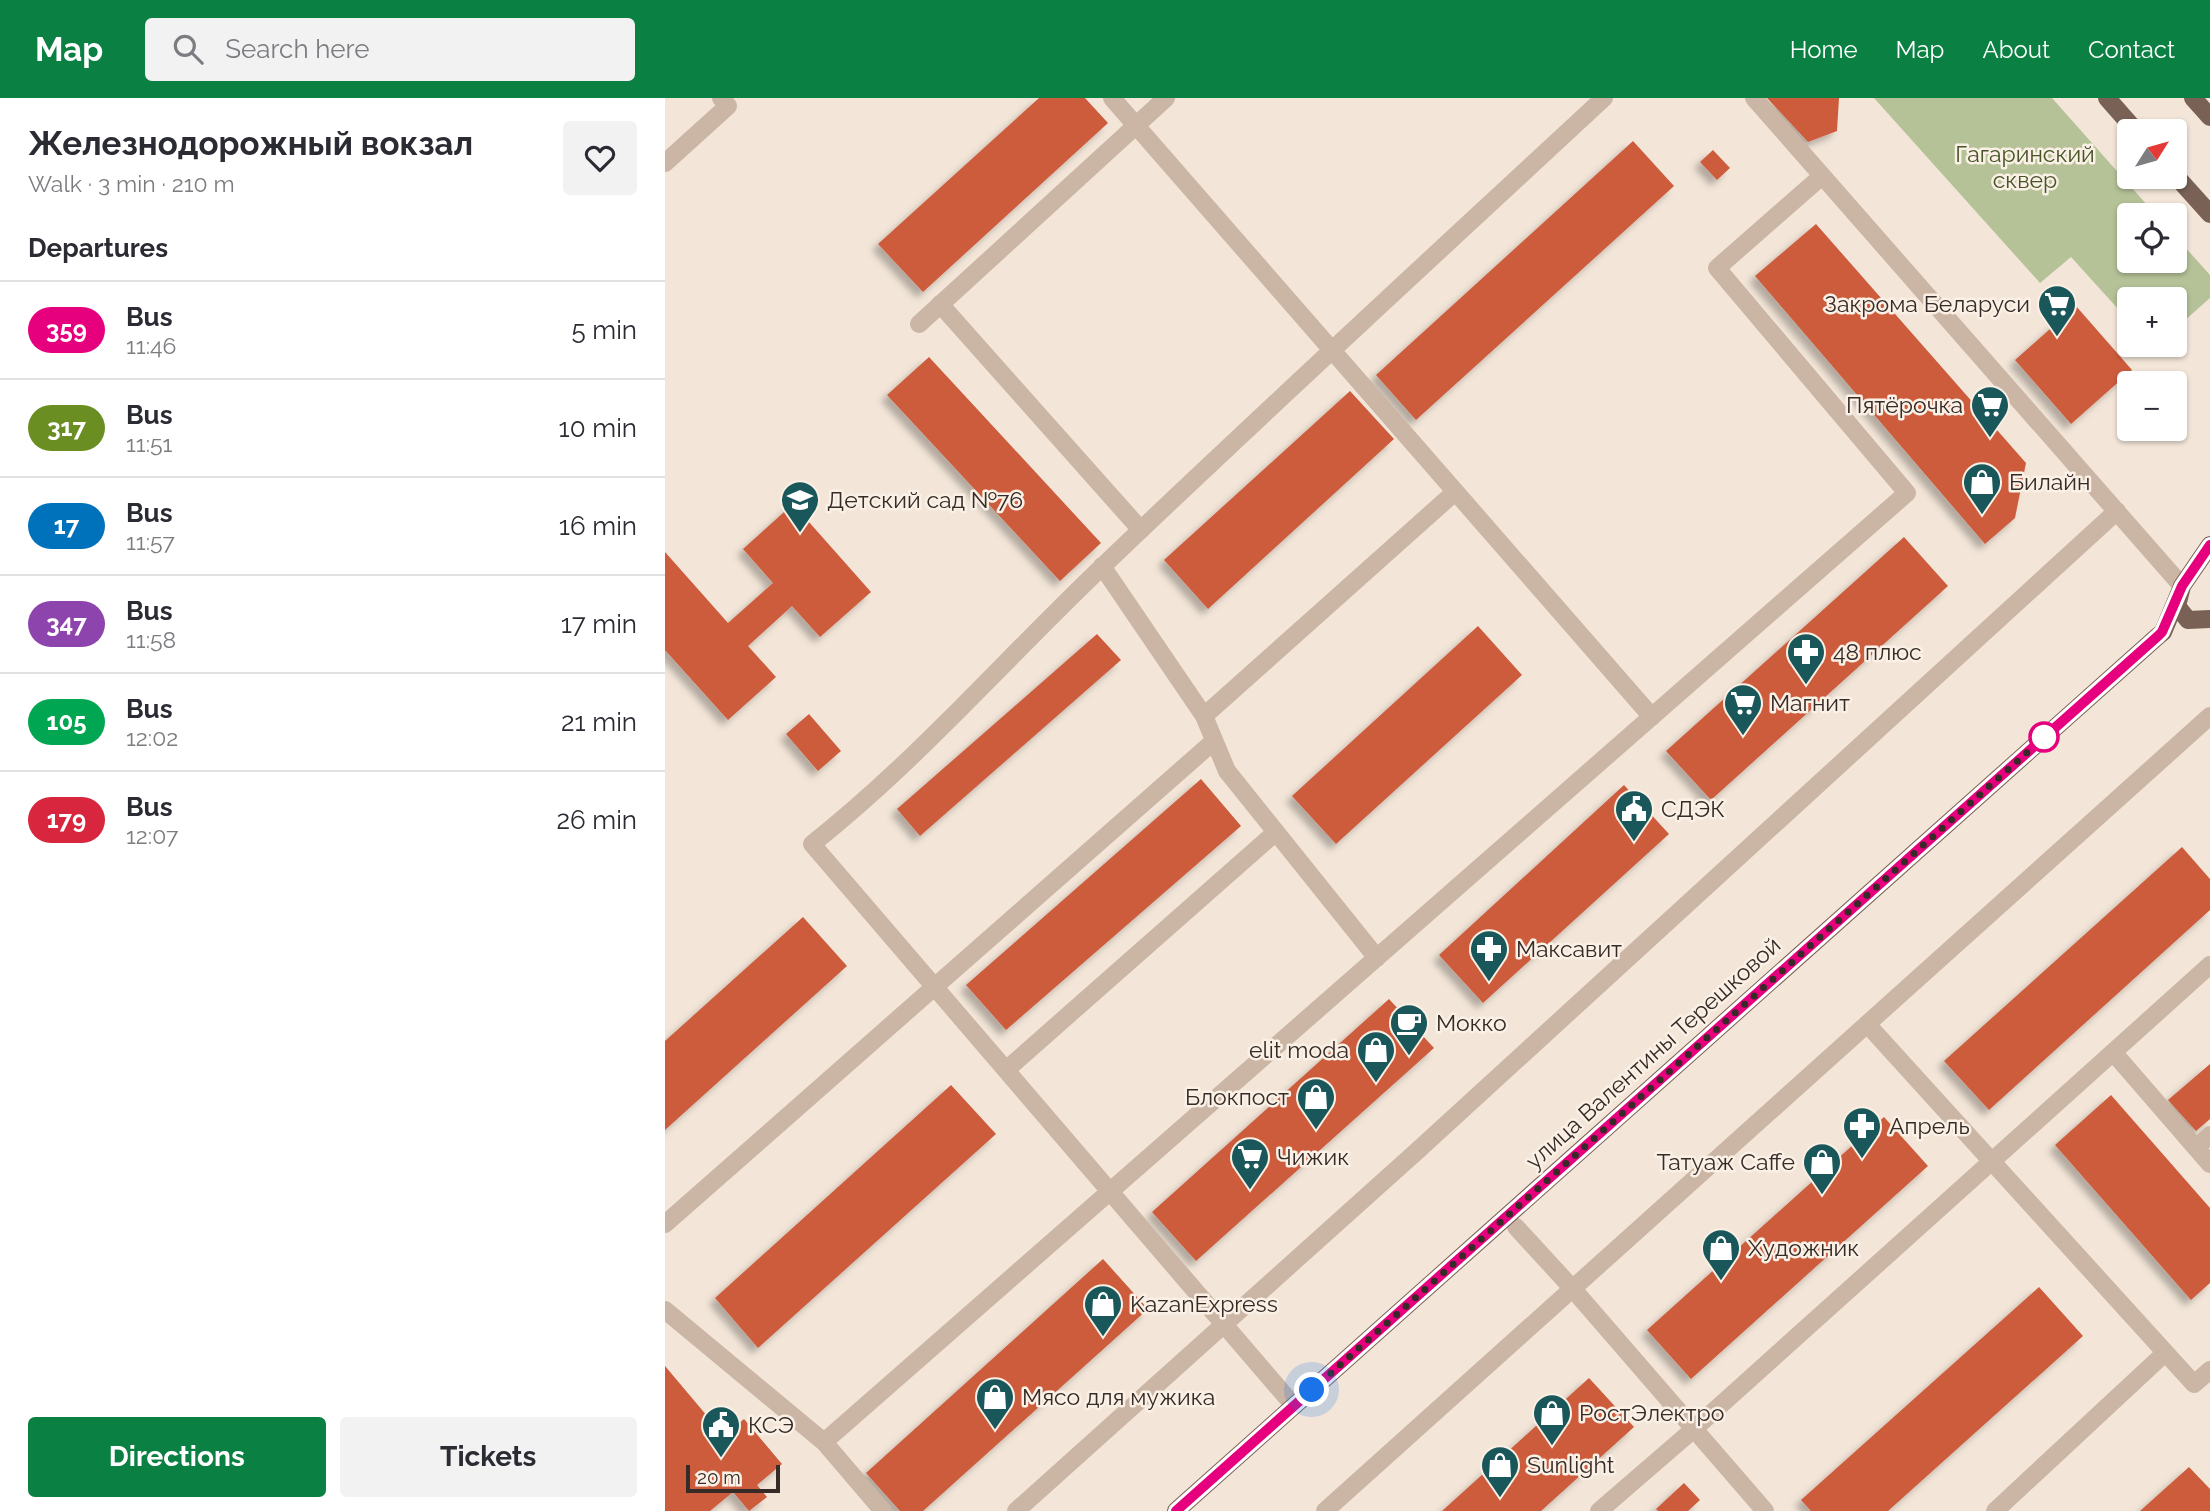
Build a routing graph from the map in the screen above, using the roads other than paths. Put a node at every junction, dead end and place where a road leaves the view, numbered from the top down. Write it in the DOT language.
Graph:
graph roads {
  1 [pos="721,98"];
  2 [pos="1112,98"];
  3 [pos="1166,98"];
  4 [pos="1604,98"];
  5 [pos="1753,98"];
  6 [pos="2107,98"];
  7 [pos="2193,98"];
  8 [pos="2210,117"];
  9 [pos="2125,119"];
  10 [pos="1136,125"];
  11 [pos="665,163"];
  12 [pos="1822,176"];
  13 [pos="2187,188"];
  14 [pos="2210,214"];
  15 [pos="940,304"];
  16 [pos="919,324"];
  17 [pos="1333,351"];
  18 [pos="1455,492"];
  19 [pos="2117,511"];
  20 [pos="1141,530"];
  21 [pos="2210,545"];
  22 [pos="1102,566"];
  23 [pos="2181,587"];
  24 [pos="2208,620"];
  25 [pos="2162,632"];
  26 [pos="1204,716"];
  27 [pos="2210,716"];
  28 [pos="1652,717"];
  29 [pos="1214,741"];
  30 [pos="1276,832"];
  31 [pos="1377,958"];
  32 [pos="2210,965"];
  33 [pos="935,987"];
  34 [pos="1867,1024"];
  35 [pos="2113,1052"];
  36 [pos="1006,1070"];
  37 [pos="2210,1135"];
  38 [pos="2196,1148"];
  39 [pos="1991,1161"];
  40 [pos="2210,1164"];
  41 [pos="1110,1192"];
  42 [pos="665,1224"];
  43 [pos="1516,1227"];
  44 [pos="1573,1289"];
  45 [pos="665,1310"];
  46 [pos="1224,1324"];
  47 [pos="2165,1353"];
  48 [pos="2210,1370"];
  49 [pos="1294,1406"];
  50 [pos="1694,1429"];
  51 [pos="824,1442"];
  52 [pos="883,1511"];
  53 [pos="1016,1511"];
  54 [pos="1177,1511"];
  55 [pos="1325,1511"];
  56 [pos="1599,1511"];
  57 [pos="1765,1511"];
  58 [pos="1995,1511"];
  1 -- 11 [label="lane"];
  2 -- 10 [label="lane"];
  3 -- 10 [label="lane"];
  4 -- 17 [label="lane"];
  5 -- 12 [label="lane"];
  6 -- 9 [label="main road"];
  7 -- 8 [label="main road"];
  10 -- 15 [label="lane"];
  10 -- 17 [label="lane"];
  12 -- 19 [label="lane"];
  12 -- 28 [label="lane"];
  13 -- 14 [label="main road"];
  15 -- 16 [label="lane"];
  15 -- 20 [label="lane"];
  17 -- 18 [label="lane"];
  17 -- 20 [label="lane"];
  18 -- 26 [label="lane"];
  18 -- 28 [label="lane"];
  19 -- 23 [label="lane"];
  19 -- 46 [label="lane"];
  20 -- 22 [label="lane"];
  21 -- 23 [label="main road, улица Валентины Терешковой"];
  22 -- 26 [label="lane"];
  22 -- 33 [label="lane"];
  23 -- 24 [label="main road"];
  23 -- 25 [label="main road, улица Валентины Терешковой"];
  24 -- 25 [label="main road, улица Валентины Терешковой"];
  25 -- 49 [label="main road, улица Валентины Терешковой"];
  26 -- 29 [label="lane"];
  27 -- 34 [label="lane"];
  28 -- 31 [label="lane"];
  29 -- 30 [label="lane"];
  29 -- 33 [label="lane"];
  30 -- 31 [label="lane"];
  30 -- 36 [label="lane"];
  31 -- 41 [label="lane"];
  32 -- 35 [label="lane"];
  33 -- 36 [label="lane"];
  33 -- 42 [label="lane"];
  34 -- 39 [label="lane"];
  34 -- 44 [label="lane"];
  35 -- 38 [label="lane"];
  35 -- 39 [label="lane"];
  36 -- 41 [label="lane"];
  37 -- 38 [label="lane"];
  38 -- 40 [label="lane"];
  39 -- 47 [label="lane"];
  39 -- 50 [label="lane"];
  41 -- 46 [label="lane"];
  41 -- 51 [label="lane"];
  43 -- 44 [label="lane"];
  44 -- 50 [label="lane"];
  44 -- 55 [label="lane"];
  45 -- 51 [label="lane"];
  46 -- 49 [label="lane"];
  46 -- 53 [label="lane"];
  47 -- 48 [label="lane"];
  47 -- 58 [label="lane"];
  49 -- 54 [label="main road, улица Валентины Терешковой"];
  50 -- 56 [label="lane"];
  50 -- 57 [label="lane"];
  51 -- 52 [label="lane"];
}
